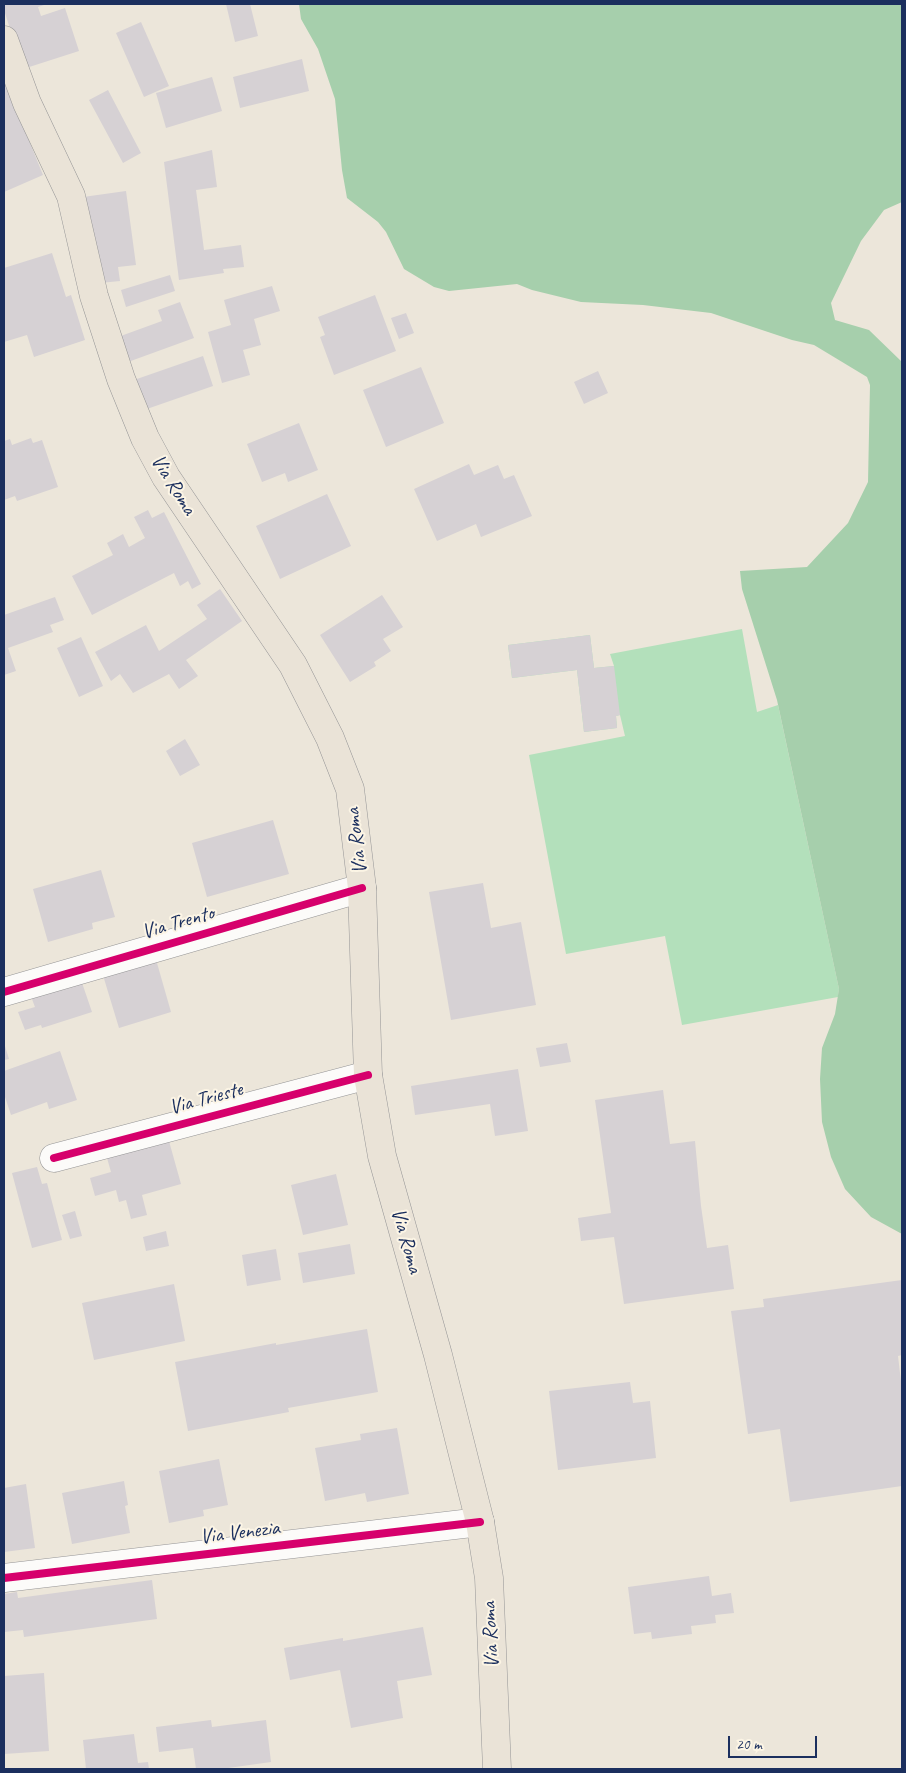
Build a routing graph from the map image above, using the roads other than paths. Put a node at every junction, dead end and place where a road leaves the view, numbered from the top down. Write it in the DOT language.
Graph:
graph roads {
  1 [pos="4,40"];
  2 [pos="362,888"];
  3 [pos="4,992"];
  4 [pos="368,1075"];
  5 [pos="54,1158"];
  6 [pos="480,1522"];
  7 [pos="4,1578"];
  8 [pos="497,1769"];
  1 -- 2 [label="main road, Via Roma"];
  2 -- 3 [label="street, Via Trento"];
  2 -- 4 [label="main road, Via Roma"];
  4 -- 5 [label="street, Via Trieste"];
  4 -- 6 [label="main road, Via Roma"];
  6 -- 7 [label="street, Via Venezia"];
  6 -- 8 [label="main road, Via Roma"];
}
